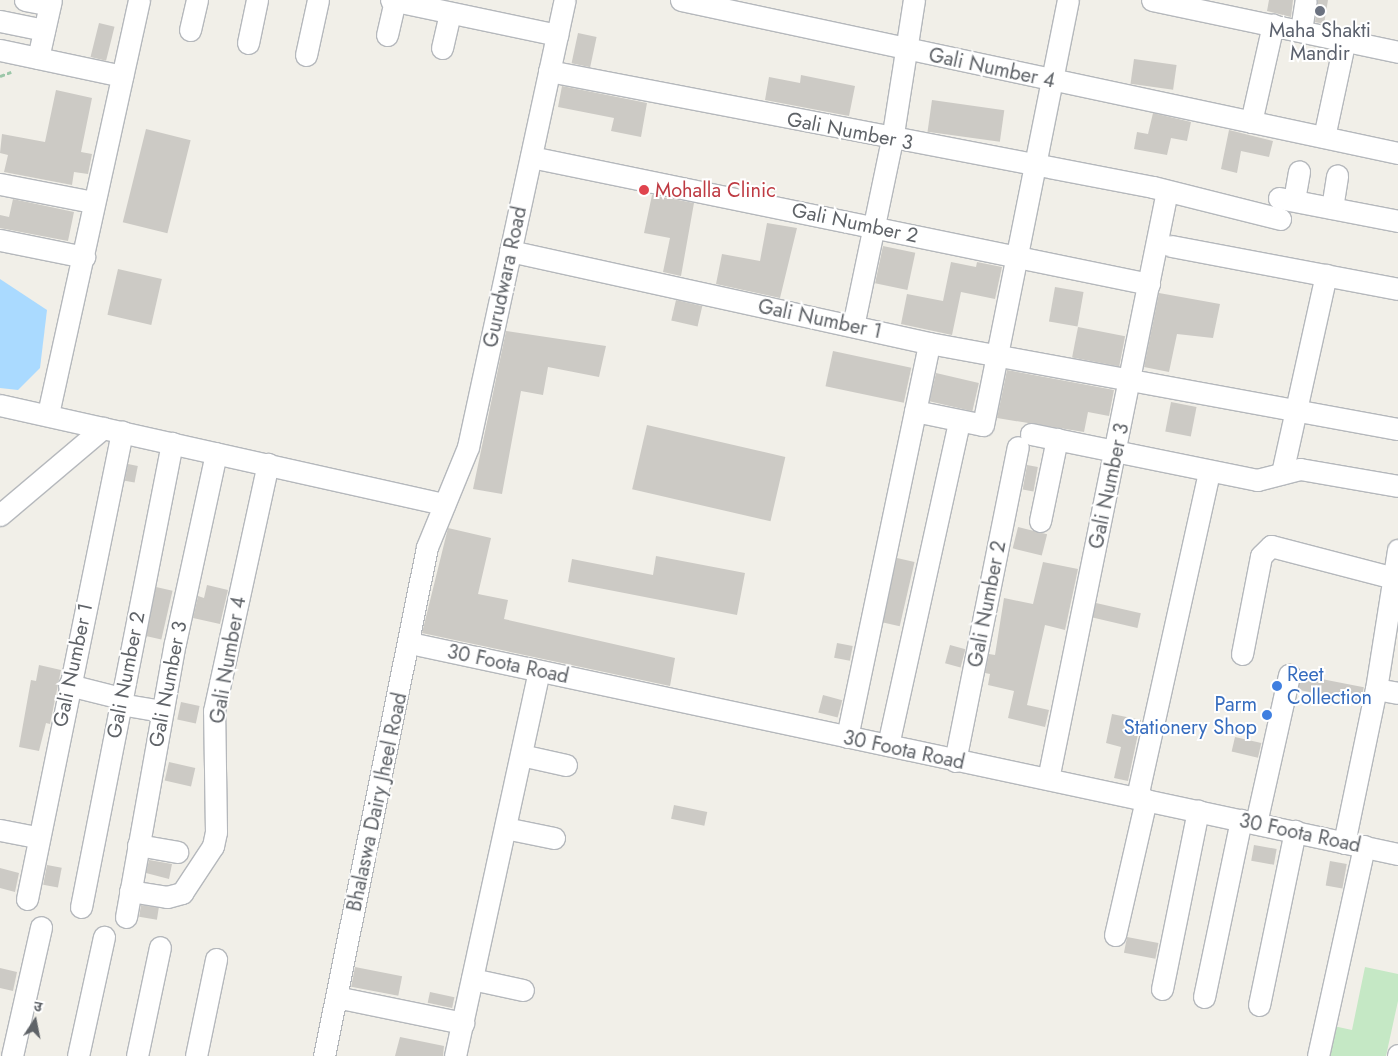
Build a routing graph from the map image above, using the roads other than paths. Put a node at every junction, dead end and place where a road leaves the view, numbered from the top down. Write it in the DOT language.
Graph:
graph roads {
  1 [pos="25,0"];
  2 [pos="139,0"];
  3 [pos="197,0"];
  4 [pos="257,0"];
  5 [pos="318,0"];
  6 [pos="393,0"];
  7 [pos="564,0"];
  8 [pos="680,0"];
  9 [pos="914,0"];
  10 [pos="1068,0"];
  11 [pos="1152,0"];
  12 [pos="1306,0"];
  13 [pos="50,3"];
  14 [pos="450,13"];
  15 [pos="0,21"];
  16 [pos="1273,24"];
  17 [pos="44,30"];
  18 [pos="190,30"];
  19 [pos="1301,30"];
  20 [pos="387,35"];
  21 [pos="557,35"];
  22 [pos="1345,39"];
  23 [pos="248,43"];
  24 [pos="442,48"];
  25 [pos="0,50"];
  26 [pos="906,51"];
  27 [pos="1398,52"];
  28 [pos="306,55"];
  29 [pos="38,58"];
  30 [pos="549,70"];
  31 [pos="122,76"];
  32 [pos="1052,81"];
  33 [pos="1251,122"];
  34 [pos="1314,135"];
  35 [pos="892,140"];
  36 [pos="1398,153"];
  37 [pos="531,157"];
  38 [pos="1035,166"];
  39 [pos="1299,171"];
  40 [pos="1337,174"];
  41 [pos="0,184"];
  42 [pos="1160,189"];
  43 [pos="93,202"];
  44 [pos="1332,208"];
  45 [pos="1280,219"];
  46 [pos="1398,221"];
  47 [pos="874,227"];
  48 [pos="0,240"];
  49 [pos="1171,246"];
  50 [pos="510,251"];
  51 [pos="84,257"];
  52 [pos="1017,257"];
  53 [pos="1326,275"];
  54 [pos="1149,284"];
  55 [pos="1398,289"];
  56 [pos="852,326"];
  57 [pos="929,343"];
  58 [pos="997,356"];
  59 [pos="1131,382"];
  60 [pos="0,405"];
  61 [pos="915,411"];
  62 [pos="1295,411"];
  63 [pos="48,414"];
  64 [pos="959,421"];
  65 [pos="1398,429"];
  66 [pos="112,430"];
  67 [pos="1057,439"];
  68 [pos="172,443"];
  69 [pos="216,452"];
  70 [pos="1117,452"];
  71 [pos="268,464"];
  72 [pos="1208,472"];
  73 [pos="1282,473"];
  74 [pos="1398,486"];
  75 [pos="444,504"];
  76 [pos="0,515"];
  77 [pos="1040,522"];
  78 [pos="427,547"];
  79 [pos="1398,550"];
  80 [pos="1394,578"];
  81 [pos="410,643"];
  82 [pos="1242,654"];
  83 [pos="539,671"];
  84 [pos="1289,675"];
  85 [pos="69,685"];
  86 [pos="1376,689"];
  87 [pos="1398,693"];
  88 [pos="121,701"];
  89 [pos="162,711"];
  90 [pos="847,737"];
  91 [pos="888,745"];
  92 [pos="521,755"];
  93 [pos="955,761"];
  94 [pos="566,765"];
  95 [pos="1048,779"];
  96 [pos="1142,798"];
  97 [pos="1198,811"];
  98 [pos="1248,821"];
  99 [pos="505,828"];
  100 [pos="0,830"];
  101 [pos="1295,831"];
  102 [pos="37,837"];
  103 [pos="554,838"];
  104 [pos="138,845"];
  105 [pos="1354,845"];
  106 [pos="177,852"];
  107 [pos="1398,854"];
  108 [pos="130,891"];
  109 [pos="27,899"];
  110 [pos="81,907"];
  111 [pos="126,917"];
  112 [pos="41,927"];
  113 [pos="1115,935"];
  114 [pos="104,937"];
  115 [pos="160,947"];
  116 [pos="216,959"];
  117 [pos="472,979"];
  118 [pos="1162,989"];
  119 [pos="523,990"];
  120 [pos="336,997"];
  121 [pos="1204,997"];
  122 [pos="1259,1005"];
  123 [pos="463,1023"];
  124 [pos="12,1056"];
  125 [pos="78,1056"];
  126 [pos="137,1056"];
  127 [pos="196,1056"];
  128 [pos="324,1056"];
  129 [pos="455,1056"];
  130 [pos="1318,1056"];
  1 -- 13 [label="street"];
  2 -- 31 [label="street"];
  3 -- 18 [label="street"];
  4 -- 23 [label="street"];
  5 -- 28 [label="street"];
  6 -- 14 [label="street"];
  6 -- 20 [label="street"];
  7 -- 21 [label="street, Gurudwara Road"];
  8 -- 26 [label="street, Gali Number 4"];
  9 -- 26 [label="street"];
  10 -- 32 [label="street"];
  11 -- 16 [label="street"];
  12 -- 19 [label="street"];
  13 -- 17 [label="street"];
  14 -- 21 [label="street"];
  14 -- 24 [label="street"];
  15 -- 17 [label="street"];
  16 -- 19 [label="street"];
  16 -- 33 [label="street"];
  17 -- 29 [label="street"];
  19 -- 22 [label="street"];
  21 -- 30 [label="street, Gurudwara Road"];
  22 -- 27 [label="street"];
  22 -- 34 [label="street"];
  25 -- 29 [label="street"];
  26 -- 32 [label="street, Gali Number 4"];
  26 -- 35 [label="street"];
  29 -- 31 [label="street"];
  30 -- 35 [label="street, Gali Number 3"];
  30 -- 37 [label="street, Gurudwara Road"];
  31 -- 43 [label="street"];
  32 -- 33 [label="street, Gali Number 4"];
  32 -- 38 [label="street"];
  33 -- 34 [label="street, Gali Number 4"];
  34 -- 36 [label="street, Gali Number 4"];
  35 -- 38 [label="street, Gali Number 3"];
  35 -- 47 [label="street"];
  37 -- 47 [label="street, Gali Number 2"];
  37 -- 50 [label="street, Gurudwara Road"];
  38 -- 42 [label="street, Gali Number 3"];
  38 -- 52 [label="street"];
  39 -- 44 [label="street"];
  40 -- 44 [label="street"];
  41 -- 43 [label="street"];
  42 -- 45 [label="street"];
  42 -- 54 [label="street, Gali Number 3"];
  43 -- 51 [label="street"];
  44 -- 46 [label="street"];
  47 -- 52 [label="street, Gali Number 2"];
  47 -- 56 [label="street"];
  48 -- 51 [label="street"];
  49 -- 53 [label="street"];
  50 -- 56 [label="street, Gali Number 1"];
  50 -- 75 [label="street, Gurudwara Road"];
  51 -- 63 [label="street"];
  52 -- 54 [label="street, Gali Number 2"];
  52 -- 58 [label="street"];
  53 -- 55 [label="street"];
  53 -- 62 [label="street"];
  54 -- 59 [label="street, Gali Number 3"];
  56 -- 57 [label="street, Gali Number 1"];
  57 -- 58 [label="street, Gali Number 1"];
  57 -- 61 [label="street"];
  58 -- 59 [label="street, Gali Number 1"];
  58 -- 64 [label="street"];
  59 -- 62 [label="street, Gali Number 1"];
  59 -- 70 [label="street, Gali Number 3"];
  60 -- 63 [label="street"];
  61 -- 64 [label="street"];
  61 -- 90 [label="street"];
  62 -- 65 [label="street, Gali Number 1"];
  62 -- 73 [label="street"];
  63 -- 66 [label="street"];
  64 -- 91 [label="street"];
  66 -- 68 [label="street"];
  66 -- 76 [label="street"];
  66 -- 85 [label="street, Gali Number 1"];
  67 -- 70 [label="street"];
  67 -- 77 [label="street"];
  67 -- 93 [label="street, Gali Number 2"];
  68 -- 69 [label="street"];
  68 -- 88 [label="street, Gali Number 2"];
  69 -- 71 [label="street"];
  69 -- 89 [label="street, Gali Number 3"];
  70 -- 72 [label="street"];
  70 -- 95 [label="street, Gali Number 3"];
  71 -- 75 [label="street"];
  71 -- 108 [label="street, Gali Number 4"];
  72 -- 73 [label="street"];
  72 -- 96 [label="street"];
  73 -- 74 [label="street"];
  75 -- 78 [label="street, Gurudwara Road"];
  78 -- 81 [label="street, Bhalaswa Dairy Jheel Road"];
  79 -- 80 [label="street"];
  80 -- 82 [label="street"];
  80 -- 86 [label="street"];
  81 -- 83 [label="street, 30 Foota Road"];
  81 -- 120 [label="street, Bhalaswa Dairy Jheel Road"];
  83 -- 90 [label="street, 30 Foota Road"];
  83 -- 92 [label="street"];
  84 -- 98 [label="street"];
  85 -- 88 [label="street"];
  85 -- 102 [label="street, Gali Number 1"];
  86 -- 87 [label="street"];
  86 -- 105 [label="street"];
  88 -- 89 [label="street"];
  88 -- 110 [label="street, Gali Number 2"];
  89 -- 104 [label="street, Gali Number 3"];
  90 -- 91 [label="street, 30 Foota Road"];
  91 -- 93 [label="street, 30 Foota Road"];
  92 -- 94 [label="street"];
  92 -- 99 [label="street"];
  93 -- 95 [label="street, 30 Foota Road"];
  95 -- 96 [label="street, 30 Foota Road"];
  96 -- 97 [label="street, 30 Foota Road"];
  96 -- 113 [label="street"];
  97 -- 98 [label="street, 30 Foota Road"];
  97 -- 118 [label="street"];
  98 -- 101 [label="street, 30 Foota Road"];
  98 -- 121 [label="street"];
  99 -- 103 [label="street"];
  99 -- 117 [label="street"];
  100 -- 102 [label="street"];
  101 -- 105 [label="street, 30 Foota Road"];
  101 -- 122 [label="street"];
  102 -- 109 [label="street, Gali Number 1"];
  104 -- 106 [label="street"];
  104 -- 108 [label="street, Gali Number 3"];
  105 -- 107 [label="street, 30 Foota Road"];
  105 -- 130 [label="street"];
  108 -- 111 [label="street, Gali Number 3"];
  112 -- 124 [label="street"];
  114 -- 125 [label="street"];
  115 -- 126 [label="street"];
  116 -- 127 [label="street"];
  117 -- 119 [label="street"];
  117 -- 123 [label="street"];
  120 -- 123 [label="street"];
  120 -- 128 [label="street, Bhalaswa Dairy Jheel Road"];
  123 -- 129 [label="street"];
}
